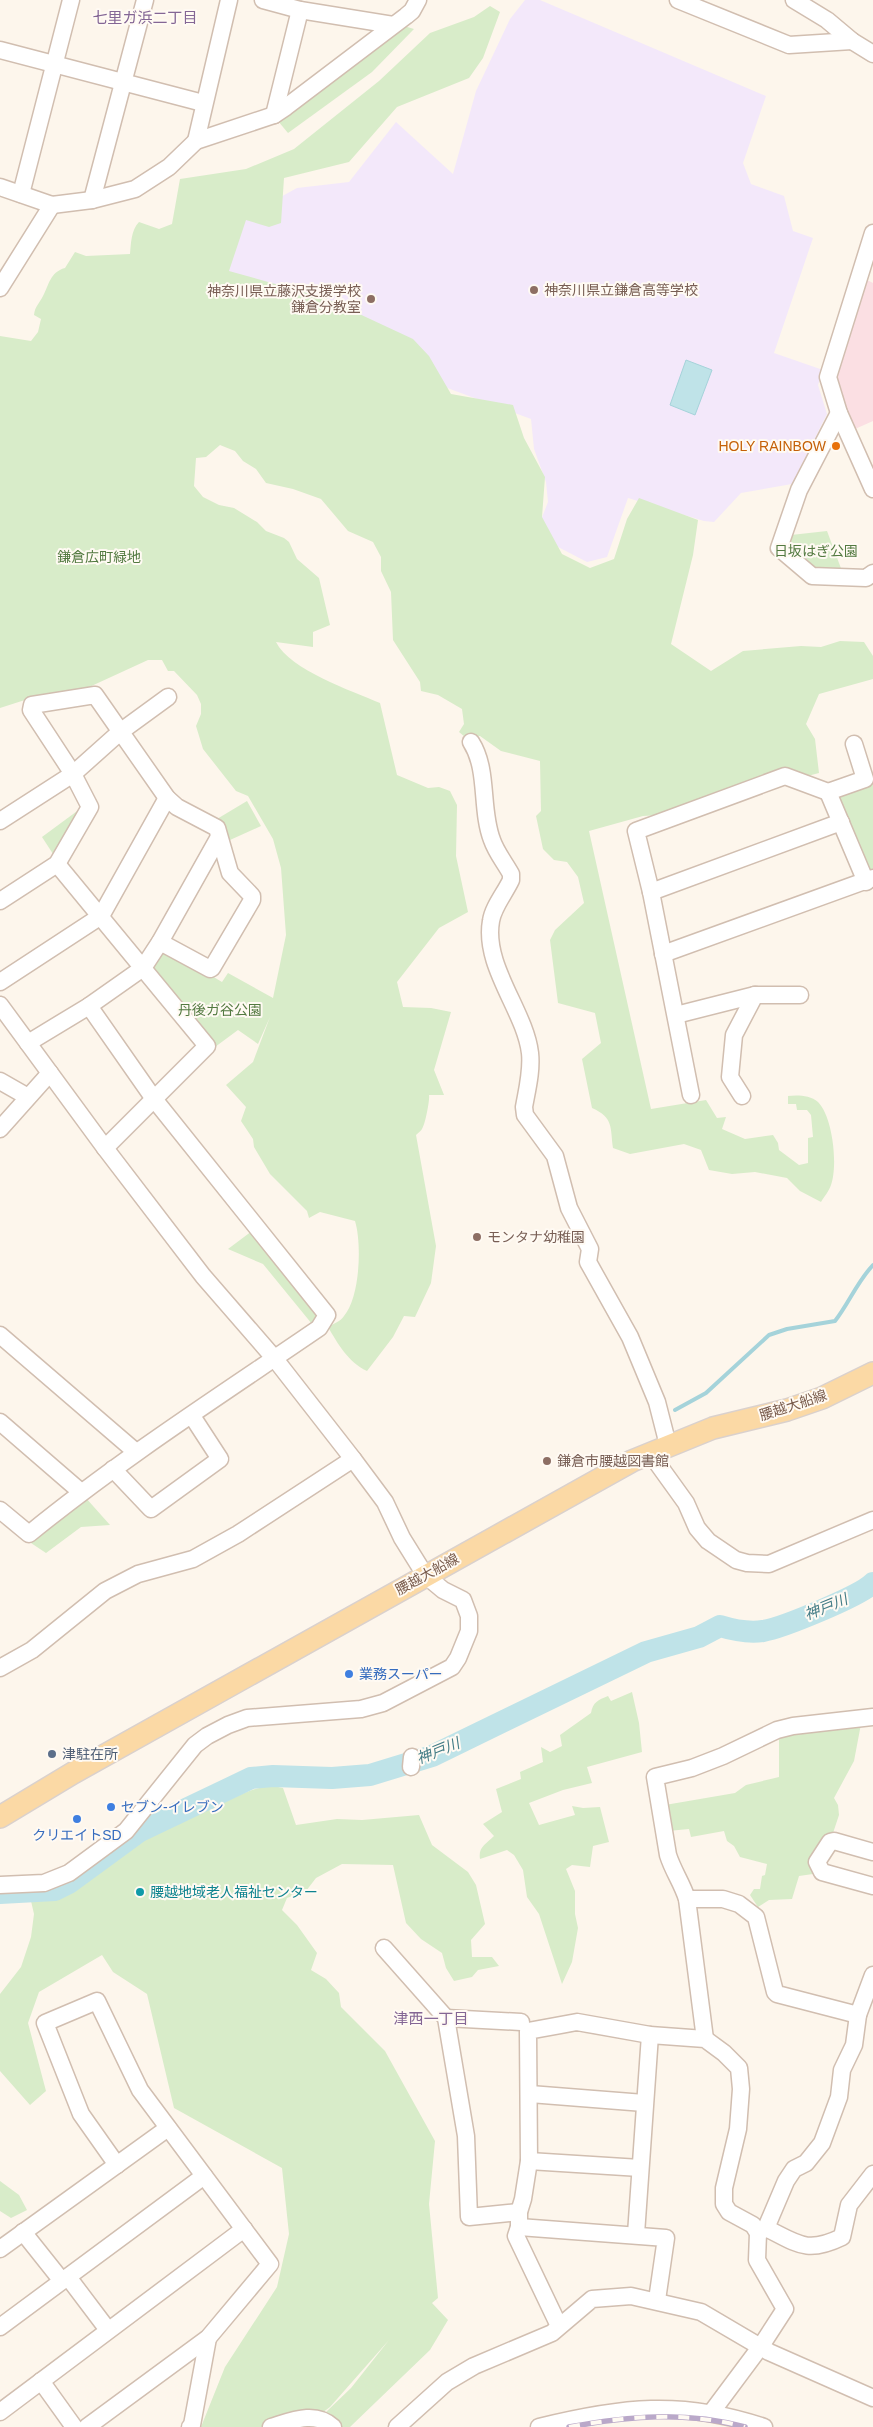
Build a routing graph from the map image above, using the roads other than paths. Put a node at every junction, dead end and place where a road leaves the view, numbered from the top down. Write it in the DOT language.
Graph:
graph roads {
  1 [pos="71,0"];
  2 [pos="145,0"];
  3 [pos="230,0"];
  4 [pos="263,0"];
  5 [pos="418,0"];
  6 [pos="678,0"];
  7 [pos="794,0"];
  8 [pos="300,10"];
  9 [pos="393,25"];
  10 [pos="852,41"];
  11 [pos="0,50"];
  12 [pos="873,54"];
  13 [pos="55,64"];
  14 [pos="123,82"];
  15 [pos="203,103"];
  16 [pos="274,115"];
  17 [pos="196,141"];
  18 [pos="0,187"];
  19 [pos="21,194"];
  20 [pos="92,200"];
  21 [pos="52,205"];
  22 [pos="873,234"];
  23 [pos="0,286"];
  24 [pos="839,413"];
  25 [pos="873,489"];
  26 [pos="873,572"];
  27 [pos="168,697"];
  28 [pos="120,732"];
  29 [pos="471,742"];
  30 [pos="854,744"];
  31 [pos="73,774"];
  32 [pos="828,792"];
  33 [pos="168,798"];
  34 [pos="0,821"];
  35 [pos="841,822"];
  36 [pos="219,837"];
  37 [pos="57,864"];
  38 [pos="869,880"];
  39 [pos="651,892"];
  40 [pos="0,901"];
  41 [pos="101,916"];
  42 [pos="160,942"];
  43 [pos="663,954"];
  44 [pos="143,968"];
  45 [pos="0,982"];
  46 [pos="755,995"];
  47 [pos="800,995"];
  48 [pos="0,1005"];
  49 [pos="88,1006"];
  50 [pos="676,1015"];
  51 [pos="28,1043"];
  52 [pos="50,1073"];
  53 [pos="0,1081"];
  54 [pos="691,1096"];
  55 [pos="742,1096"];
  56 [pos="28,1097"];
  57 [pos="154,1099"];
  58 [pos="0,1129"];
  59 [pos="104,1148"];
  60 [pos="1,1337"];
  61 [pos="275,1359"];
  62 [pos="873,1373"];
  63 [pos="192,1416"];
  64 [pos="0,1422"];
  65 [pos="659,1449"];
  66 [pos="136,1452"];
  67 [pos="353,1459"];
  68 [pos="113,1469"];
  69 [pos="81,1492"];
  70 [pos="0,1510"];
  71 [pos="873,1520"];
  72 [pos="425,1575"];
  73 [pos="0,1668"];
  74 [pos="873,1717"];
  75 [pos="0,1817"];
  76 [pos="873,1852"];
  77 [pos="0,1884"];
  78 [pos="873,1886"];
  79 [pos="686,1899"];
  80 [pos="384,1948"];
  81 [pos="873,1974"];
  82 [pos="858,2015"];
  83 [pos="446,2018"];
  84 [pos="521,2022"];
  85 [pos="650,2035"];
  86 [pos="705,2040"];
  87 [pos="530,2094"];
  88 [pos="644,2103"];
  89 [pos="168,2128"];
  90 [pos="529,2161"];
  91 [pos="117,2165"];
  92 [pos="640,2168"];
  93 [pos="873,2174"];
  94 [pos="204,2176"];
  95 [pos="519,2220"];
  96 [pos="244,2229"];
  97 [pos="762,2230"];
  98 [pos="23,2232"];
  99 [pos="636,2234"];
  100 [pos="0,2249"];
  101 [pos="65,2279"];
  102 [pos="656,2300"];
  103 [pos="559,2326"];
  104 [pos="0,2327"];
  105 [pos="108,2330"];
  106 [pos="208,2338"];
  107 [pos="761,2346"];
  108 [pos="41,2381"];
  109 [pos="873,2398"];
  110 [pos="0,2412"];
  111 [pos="711,2413"];
  112 [pos="732,2423"];
  113 [pos="194,2426"];
  114 [pos="74,2427"];
  115 [pos="87,2427"];
  116 [pos="271,2427"];
  117 [pos="333,2427"];
  118 [pos="397,2427"];
  119 [pos="539,2427"];
  120 [pos="764,2427"];
  1 -- 13 [label="street"];
  2 -- 14 [label="street"];
  3 -- 15 [label="street"];
  4 -- 8 [label="street"];
  5 -- 9 [label="street"];
  6 -- 10 [label="street"];
  7 -- 10 [label="street"];
  8 -- 9 [label="street"];
  8 -- 16 [label="street"];
  9 -- 16 [label="street"];
  10 -- 12 [label="street"];
  11 -- 13 [label="street"];
  13 -- 14 [label="street"];
  13 -- 19 [label="street"];
  14 -- 15 [label="street"];
  14 -- 20 [label="street"];
  15 -- 17 [label="street"];
  16 -- 17 [label="street"];
  17 -- 20 [label="street"];
  18 -- 19 [label="street"];
  19 -- 21 [label="street"];
  20 -- 21 [label="street"];
  21 -- 23 [label="street"];
  22 -- 24 [label="street"];
  24 -- 25 [label="street"];
  24 -- 26 [label="street"];
  27 -- 28 [label="street"];
  28 -- 31 [label="street"];
  28 -- 31 [label="street"];
  28 -- 33 [label="street"];
  29 -- 65 [label="street"];
  30 -- 32 [label="street"];
  31 -- 34 [label="street"];
  31 -- 37 [label="street"];
  32 -- 35 [label="street"];
  32 -- 39 [label="street"];
  33 -- 36 [label="street"];
  33 -- 41 [label="street"];
  35 -- 38 [label="street"];
  35 -- 39 [label="street"];
  36 -- 42 [label="street"];
  36 -- 42 [label="street"];
  37 -- 40 [label="street"];
  37 -- 41 [label="street"];
  38 -- 43 [label="street"];
  39 -- 43 [label="street"];
  41 -- 44 [label="street"];
  41 -- 45 [label="street"];
  42 -- 44 [label="street"];
  43 -- 50 [label="street"];
  44 -- 49 [label="street"];
  44 -- 57 [label="street"];
  46 -- 47 [label="street"];
  46 -- 50 [label="street"];
  46 -- 55 [label="street"];
  48 -- 51 [label="street"];
  49 -- 51 [label="street"];
  49 -- 57 [label="street"];
  50 -- 54 [label="street"];
  51 -- 52 [label="street"];
  52 -- 56 [label="street"];
  52 -- 59 [label="street"];
  53 -- 56 [label="street"];
  56 -- 58 [label="street"];
  57 -- 59 [label="street"];
  57 -- 61 [label="street"];
  59 -- 61 [label="street"];
  60 -- 66 [label="street"];
  61 -- 63 [label="street"];
  61 -- 67 [label="street"];
  62 -- 65 [label="main road, 腰越大船線"];
  63 -- 66 [label="street"];
  63 -- 68 [label="street"];
  64 -- 69 [label="street"];
  65 -- 71 [label="street"];
  65 -- 72 [label="main road, 腰越大船線"];
  66 -- 68 [label="street"];
  67 -- 72 [label="street"];
  67 -- 73 [label="street"];
  68 -- 69 [label="street"];
  69 -- 70 [label="street"];
  72 -- 75 [label="main road, 腰越大船線"];
  72 -- 77 [label="street"];
  74 -- 79 [label="street"];
  76 -- 78 [label="street"];
  79 -- 82 [label="street"];
  79 -- 86 [label="street"];
  80 -- 83 [label="street"];
  81 -- 82 [label="street"];
  82 -- 97 [label="street"];
  83 -- 84 [label="street"];
  83 -- 95 [label="street"];
  85 -- 86 [label="street"];
  85 -- 87 [label="street"];
  85 -- 88 [label="street"];
  86 -- 97 [label="street"];
  87 -- 88 [label="street"];
  87 -- 90 [label="street"];
  88 -- 92 [label="street"];
  89 -- 91 [label="street"];
  89 -- 91 [label="street"];
  89 -- 94 [label="street"];
  90 -- 92 [label="street"];
  90 -- 95 [label="street"];
  91 -- 98 [label="street"];
  92 -- 99 [label="street"];
  93 -- 97 [label="street"];
  94 -- 96 [label="street"];
  94 -- 101 [label="street"];
  95 -- 99 [label="street"];
  95 -- 103 [label="street"];
  96 -- 105 [label="street"];
  96 -- 106 [label="street"];
  97 -- 107 [label="street"];
  98 -- 100 [label="street"];
  98 -- 101 [label="street"];
  99 -- 102 [label="street"];
  101 -- 104 [label="street"];
  101 -- 105 [label="street"];
  102 -- 103 [label="street"];
  102 -- 107 [label="street"];
  103 -- 118 [label="street"];
  105 -- 108 [label="street"];
  106 -- 113 [label="street"];
  106 -- 115 [label="street"];
  107 -- 109 [label="street"];
  107 -- 111 [label="street"];
  108 -- 110 [label="street"];
  108 -- 114 [label="street"];
  111 -- 112 [label="street"];
  111 -- 119 [label="street"];
  112 -- 120 [label="street"];
  116 -- 117 [label="street"];
}
